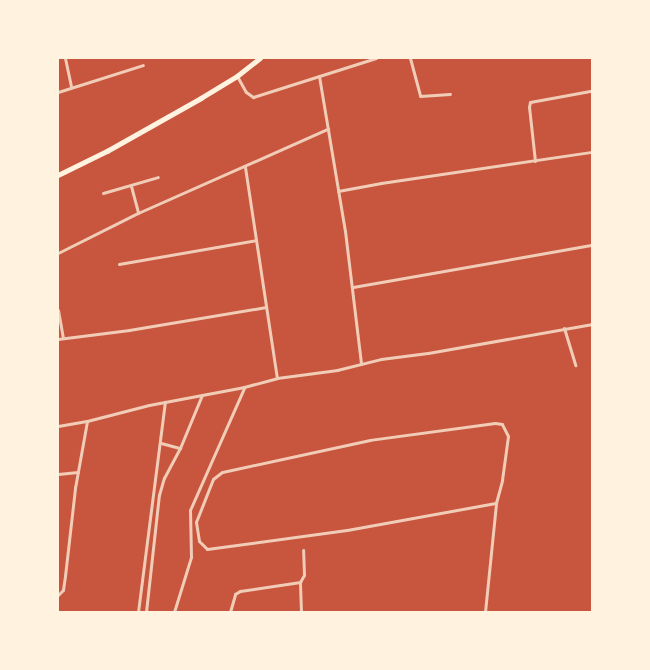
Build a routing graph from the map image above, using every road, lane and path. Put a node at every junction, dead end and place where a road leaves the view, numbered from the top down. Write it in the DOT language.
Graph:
graph roads {
  1 [pos="65,58"];
  2 [pos="260,58"];
  3 [pos="376,58"];
  4 [pos="410,58"];
  5 [pos="143,65"];
  6 [pos="237,76"];
  7 [pos="319,76"];
  8 [pos="71,87"];
  9 [pos="590,91"];
  10 [pos="58,92"];
  11 [pos="450,94"];
  12 [pos="328,129"];
  13 [pos="592,152"];
  14 [pos="536,162"];
  15 [pos="246,167"];
  16 [pos="58,175"];
  17 [pos="158,177"];
  18 [pos="131,186"];
  19 [pos="338,191"];
  20 [pos="103,193"];
  21 [pos="138,214"];
  22 [pos="256,240"];
  23 [pos="592,245"];
  24 [pos="58,253"];
  25 [pos="119,264"];
  26 [pos="353,287"];
  27 [pos="266,307"];
  28 [pos="58,310"];
  29 [pos="592,324"];
  30 [pos="564,328"];
  31 [pos="63,338"];
  32 [pos="58,339"];
  33 [pos="361,364"];
  34 [pos="575,365"];
  35 [pos="277,378"];
  36 [pos="244,387"];
  37 [pos="202,395"];
  38 [pos="165,402"];
  39 [pos="87,421"];
  40 [pos="58,426"];
  41 [pos="161,443"];
  42 [pos="180,448"];
  43 [pos="78,472"];
  44 [pos="58,474"];
  45 [pos="496,503"];
  46 [pos="303,550"];
  47 [pos="300,582"];
  48 [pos="58,595"];
  49 [pos="138,612"];
  50 [pos="146,612"];
  51 [pos="174,612"];
  52 [pos="230,612"];
  53 [pos="301,612"];
  54 [pos="486,612"];
  1 -- 8 [label="street"];
  2 -- 6 [label="main road"];
  3 -- 7 [label="street"];
  4 -- 11 [label="street"];
  5 -- 8 [label="street"];
  6 -- 7 [label="street"];
  6 -- 16 [label="main road"];
  7 -- 12 [label="street"];
  8 -- 10 [label="street"];
  9 -- 14 [label="street"];
  12 -- 15 [label="street"];
  12 -- 19 [label="street"];
  13 -- 14 [label="street"];
  14 -- 19 [label="street"];
  15 -- 21 [label="street"];
  15 -- 22 [label="street"];
  17 -- 18 [label="street"];
  18 -- 20 [label="street"];
  18 -- 21 [label="street"];
  19 -- 26 [label="street"];
  21 -- 24 [label="street"];
  22 -- 25 [label="street"];
  22 -- 27 [label="street"];
  23 -- 26 [label="street"];
  26 -- 33 [label="street"];
  27 -- 31 [label="street"];
  27 -- 35 [label="street"];
  28 -- 31 [label="street"];
  29 -- 30 [label="street"];
  30 -- 33 [label="street"];
  30 -- 34 [label="street"];
  31 -- 32 [label="street"];
  33 -- 35 [label="street"];
  35 -- 36 [label="street"];
  36 -- 37 [label="street"];
  36 -- 51 [label="street"];
  37 -- 38 [label="street"];
  37 -- 42 [label="street"];
  38 -- 39 [label="street"];
  38 -- 41 [label="street"];
  39 -- 40 [label="street"];
  39 -- 43 [label="street"];
  41 -- 42 [label="street"];
  41 -- 49 [label="street"];
  42 -- 50 [label="street"];
  43 -- 44 [label="street"];
  43 -- 48 [label="street"];
  45 -- 45 [label="street"];
  45 -- 54 [label="street"];
  46 -- 47 [label="street"];
  47 -- 52 [label="street"];
  47 -- 53 [label="street"];
}
